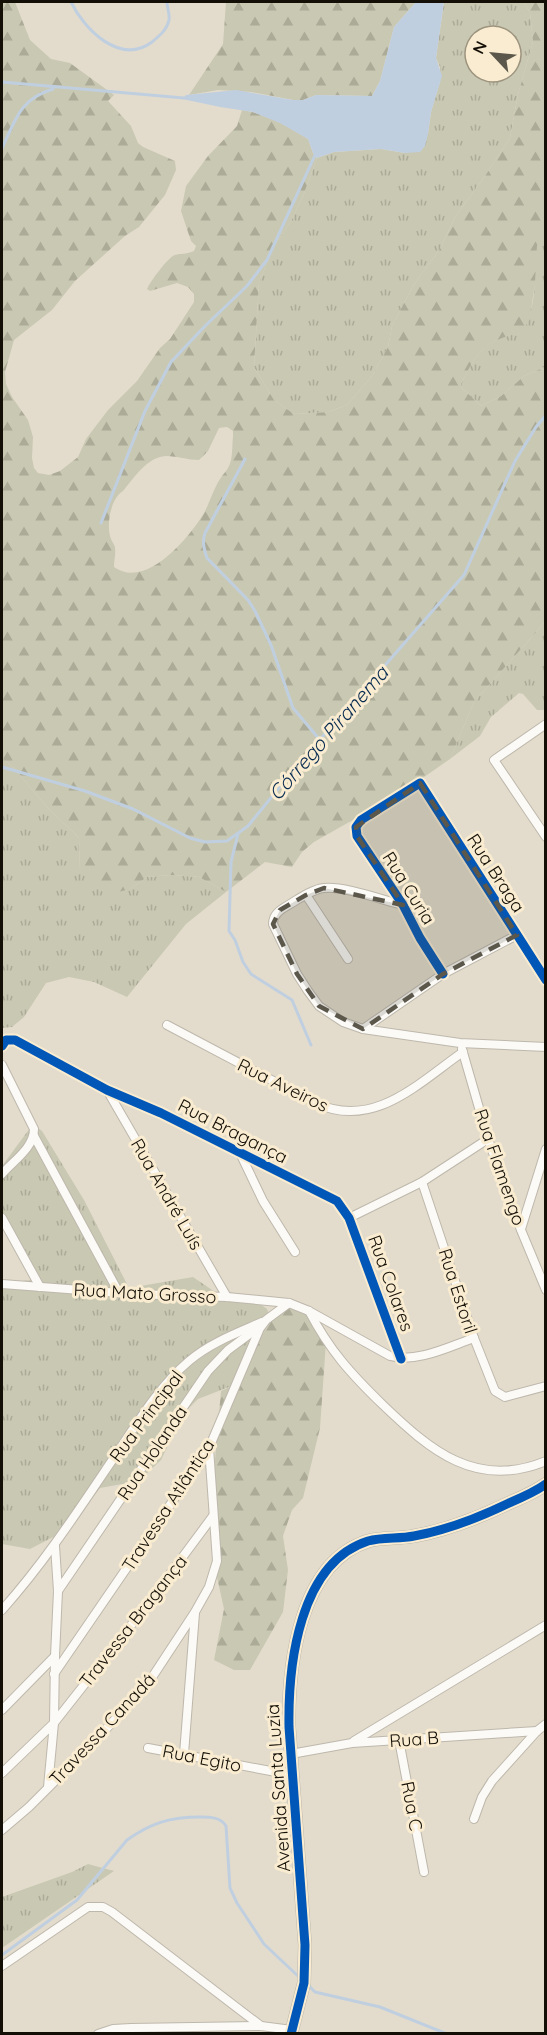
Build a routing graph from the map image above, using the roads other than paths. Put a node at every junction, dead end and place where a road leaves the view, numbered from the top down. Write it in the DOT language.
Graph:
graph roads {
  1 [pos="546,724"];
  2 [pos="420,783"];
  3 [pos="546,837"];
  4 [pos="306,895"];
  5 [pos="403,905"];
  6 [pos="517,935"];
  7 [pos="348,959"];
  8 [pos="443,974"];
  9 [pos="546,980"];
  10 [pos="167,1025"];
  11 [pos="363,1029"];
  12 [pos="460,1042"];
  13 [pos="2,1046"];
  14 [pos="546,1047"];
  15 [pos="463,1052"];
  16 [pos="2,1065"];
  17 [pos="107,1090"];
  18 [pos="34,1136"];
  19 [pos="488,1139"];
  20 [pos="546,1149"];
  21 [pos="241,1155"];
  22 [pos="2,1174"];
  23 [pos="422,1182"];
  24 [pos="2,1218"];
  25 [pos="349,1218"];
  26 [pos="521,1230"];
  27 [pos="295,1252"];
  28 [pos="2,1284"];
  29 [pos="40,1287"];
  30 [pos="546,1290"];
  31 [pos="119,1293"];
  32 [pos="227,1297"];
  33 [pos="289,1304"];
  34 [pos="309,1311"];
  35 [pos="266,1320"];
  36 [pos="260,1328"];
  37 [pos="474,1338"];
  38 [pos="401,1359"];
  39 [pos="546,1386"];
  40 [pos="209,1448"];
  41 [pos="546,1461"];
  42 [pos="546,1484"];
  43 [pos="213,1516"];
  44 [pos="55,1546"];
  45 [pos="58,1592"];
  46 [pos="2,1610"];
  47 [pos="195,1612"];
  48 [pos="546,1625"];
  49 [pos="55,1656"];
  50 [pos="54,1674"];
  51 [pos="2,1710"];
  52 [pos="54,1723"];
  53 [pos="546,1724"];
  54 [pos="537,1731"];
  55 [pos="399,1740"];
  56 [pos="351,1743"];
  57 [pos="148,1748"];
  58 [pos="184,1754"];
  59 [pos="291,1754"];
  60 [pos="2,1773"];
  61 [pos="292,1775"];
  62 [pos="48,1787"];
  63 [pos="474,1819"];
  64 [pos="2,1830"];
  65 [pos="424,1872"];
  66 [pos="2,1966"];
  67 [pos="261,2026"];
  68 [pos="292,2032"];
  69 [pos="100,2033"];
  1 -- 3 [label="street"];
  2 -- 5 [label="street, Rua Curia"];
  2 -- 6 [label="street, Rua Braga"];
  4 -- 5 [label="street"];
  4 -- 7 [label="street"];
  4 -- 11 [label="street"];
  5 -- 8 [label="street, Rua Curia"];
  6 -- 8 [label="street"];
  6 -- 9 [label="street, Rua Braga"];
  8 -- 11 [label="street"];
  10 -- 15 [label="street, Rua Aveiros"];
  11 -- 12 [label="street"];
  12 -- 14 [label="street"];
  12 -- 15 [label="street, Rua Flamengo"];
  13 -- 17 [label="street, Rua Bragança"];
  15 -- 19 [label="street, Rua Flamengo"];
  16 -- 18 [label="street"];
  17 -- 21 [label="street, Rua Bragança"];
  17 -- 32 [label="street, Rua André Luís"];
  18 -- 22 [label="street"];
  18 -- 31 [label="street"];
  19 -- 23 [label="street"];
  19 -- 26 [label="street, Rua Flamengo"];
  20 -- 26 [label="street"];
  21 -- 25 [label="street, Rua Bragança"];
  21 -- 27 [label="street"];
  23 -- 25 [label="street"];
  23 -- 37 [label="street, Rua Estoril"];
  24 -- 29 [label="street"];
  25 -- 38 [label="street, Rua Colares"];
  26 -- 30 [label="street, Rua Flamengo"];
  28 -- 29 [label="street, Rua Mato Grosso"];
  29 -- 31 [label="street, Rua Mato Grosso"];
  31 -- 32 [label="street, Rua Mato Grosso"];
  32 -- 33 [label="street, Rua Mato Grosso"];
  33 -- 34 [label="street, Rua Mato Grosso"];
  33 -- 35 [label="street, Travessa Atlântica"];
  34 -- 38 [label="street, Rua Mato Grosso"];
  34 -- 41 [label="street"];
  35 -- 36 [label="street, Travessa Atlântica"];
  35 -- 44 [label="street, Rua Principal"];
  36 -- 40 [label="street, Travessa Atlântica"];
  36 -- 45 [label="street, Rua Holanda"];
  37 -- 38 [label="street"];
  37 -- 39 [label="street, Rua Estoril"];
  40 -- 43 [label="street"];
  40 -- 50 [label="street, Travessa Atlântica"];
  42 -- 59 [label="street, Avenida Santa Luzia"];
  43 -- 47 [label="street, Travessa Canadá"];
  43 -- 52 [label="street, Travessa Bragança"];
  44 -- 45 [label="street"];
  44 -- 46 [label="street, Rua Principal"];
  45 -- 49 [label="street"];
  47 -- 58 [label="street"];
  47 -- 62 [label="street, Travessa Canadá"];
  48 -- 56 [label="street"];
  49 -- 50 [label="street"];
  49 -- 51 [label="street"];
  50 -- 52 [label="street"];
  52 -- 60 [label="street, Travessa Bragança"];
  52 -- 62 [label="street"];
  53 -- 54 [label="street"];
  54 -- 55 [label="street, Rua B"];
  54 -- 63 [label="street"];
  55 -- 56 [label="street, Rua B"];
  55 -- 65 [label="street, Rua C"];
  56 -- 59 [label="street, Rua B"];
  57 -- 58 [label="street, Rua Egito"];
  58 -- 61 [label="street, Rua Egito"];
  59 -- 61 [label="street, Avenida Santa Luzia"];
  61 -- 68 [label="street, Avenida Santa Luzia"];
  62 -- 64 [label="street, Travessa Canadá"];
  66 -- 67 [label="street"];
  67 -- 68 [label="street"];
  67 -- 69 [label="street"];
}
